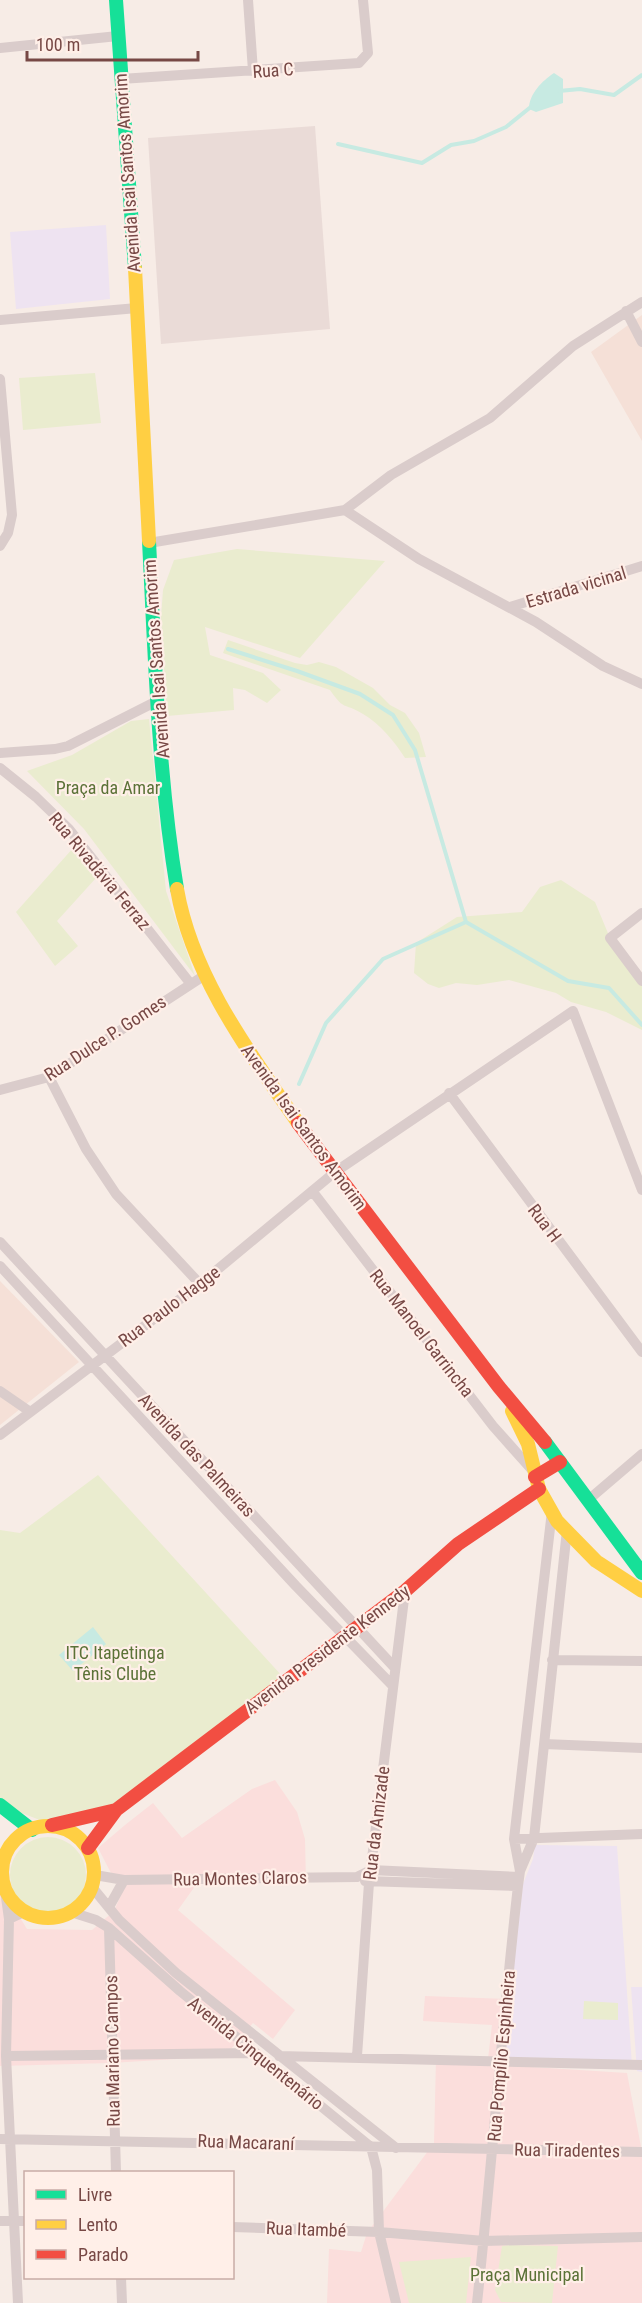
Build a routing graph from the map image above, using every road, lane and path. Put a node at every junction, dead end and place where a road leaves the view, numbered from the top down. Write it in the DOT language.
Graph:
graph roads {
  1 [pos="116,0"];
  2 [pos="248,0"];
  3 [pos="363,0"];
  4 [pos="118,36"];
  5 [pos="0,48"];
  6 [pos="254,71"];
  7 [pos="121,79"];
  8 [pos="642,302"];
  9 [pos="137,308"];
  10 [pos="626,311"];
  11 [pos="0,320"];
  12 [pos="642,342"];
  13 [pos="0,380"];
  14 [pos="4,469"];
  15 [pos="345,510"];
  16 [pos="149,543"];
  17 [pos="0,546"];
  18 [pos="642,566"];
  19 [pos="510,607"];
  20 [pos="642,684"];
  21 [pos="158,701"];
  22 [pos="0,753"];
  23 [pos="0,768"];
  24 [pos="642,913"];
  25 [pos="205,975"];
  26 [pos="642,981"];
  27 [pos="190,983"];
  28 [pos="48,1077"];
  29 [pos="0,1090"];
  30 [pos="449,1093"];
  31 [pos="335,1172"];
  32 [pos="642,1190"];
  33 [pos="314,1192"];
  34 [pos="0,1242"];
  35 [pos="0,1266"];
  36 [pos="200,1284"];
  37 [pos="642,1352"];
  38 [pos="105,1354"];
  39 [pos="92,1365"];
  40 [pos="499,1387"];
  41 [pos="0,1391"];
  42 [pos="30,1411"];
  43 [pos="0,1435"];
  44 [pos="642,1454"];
  45 [pos="560,1462"];
  46 [pos="535,1479"];
  47 [pos="586,1501"];
  48 [pos="552,1511"];
  49 [pos="567,1530"];
  50 [pos="642,1573"];
  51 [pos="405,1591"];
  52 [pos="642,1591"];
  53 [pos="349,1631"];
  54 [pos="552,1660"];
  55 [pos="642,1661"];
  56 [pos="395,1668"];
  57 [pos="392,1685"];
  58 [pos="544,1744"];
  59 [pos="642,1748"];
  60 [pos="0,1805"];
  61 [pos="116,1810"];
  62 [pos="46,1827"];
  63 [pos="32,1830"];
  64 [pos="642,1834"];
  65 [pos="534,1838"];
  66 [pos="514,1839"];
  67 [pos="88,1848"];
  68 [pos="2,1870"];
  69 [pos="371,1870"];
  70 [pos="357,1877"];
  71 [pos="519,1878"];
  72 [pos="123,1880"];
  73 [pos="94,1881"];
  74 [pos="369,1882"];
  75 [pos="109,1907"];
  76 [pos="24,1912"];
  77 [pos="71,1912"];
  78 [pos="9,1919"];
  79 [pos="110,1929"];
  80 [pos="255,2053"];
  81 [pos="111,2055"];
  82 [pos="6,2056"];
  83 [pos="279,2056"];
  84 [pos="357,2056"];
  85 [pos="498,2062"];
  86 [pos="642,2065"];
  87 [pos="5,2139"];
  88 [pos="114,2139"];
  89 [pos="371,2147"];
  90 [pos="396,2149"];
  91 [pos="493,2149"];
  92 [pos="642,2152"];
  93 [pos="116,2171"];
  94 [pos="0,2221"];
  95 [pos="13,2221"];
  96 [pos="24,2221"];
  97 [pos="234,2227"];
  98 [pos="379,2232"];
  99 [pos="642,2237"];
  100 [pos="483,2241"];
  101 [pos="121,2279"];
  102 [pos="18,2303"];
  103 [pos="122,2303"];
  104 [pos="396,2303"];
  105 [pos="477,2303"];
  1 -- 4 [label="main road, Avenida Isai Santos Amorim"];
  2 -- 6 [label="street"];
  3 -- 6 [label="street, Rua C"];
  4 -- 5 [label="street"];
  4 -- 7 [label="main road, Avenida Isai Santos Amorim"];
  6 -- 7 [label="street, Rua C"];
  7 -- 9 [label="main road, Avenida Isai Santos Amorim"];
  8 -- 10 [label="street"];
  9 -- 11 [label="street"];
  9 -- 16 [label="main road, Avenida Isai Santos Amorim"];
  10 -- 12 [label="street"];
  10 -- 15 [label="street"];
  13 -- 14 [label="street"];
  14 -- 17 [label="street"];
  15 -- 16 [label="street"];
  15 -- 19 [label="street"];
  16 -- 21 [label="main road, Avenida Isai Santos Amorim"];
  18 -- 19 [label="street, Estrada vicinal"];
  19 -- 20 [label="street"];
  21 -- 22 [label="street"];
  21 -- 25 [label="main road, Avenida Isai Santos Amorim"];
  23 -- 27 [label="street, Rua Rivadávia Ferraz"];
  24 -- 26 [label="street"];
  25 -- 27 [label="street, Rua Dulce P. Gomes"];
  25 -- 31 [label="main road, Avenida Isai Santos Amorim"];
  27 -- 28 [label="street, Rua Dulce P. Gomes"];
  28 -- 29 [label="street, Rua Dulce P. Gomes"];
  28 -- 36 [label="street"];
  30 -- 31 [label="street"];
  30 -- 32 [label="street"];
  30 -- 37 [label="street, Rua H"];
  31 -- 33 [label="street, Rua Paulo Hagge"];
  31 -- 40 [label="main road, Avenida Isai Santos Amorim"];
  33 -- 36 [label="street, Rua Paulo Hagge"];
  33 -- 46 [label="street, Rua Manoel Garrincha"];
  34 -- 38 [label="street, Avenida das Palmeiras"];
  35 -- 39 [label="street, Avenida das Palmeiras"];
  36 -- 38 [label="street, Rua Paulo Hagge"];
  38 -- 39 [label="street, Rua Paulo Hagge"];
  38 -- 53 [label="street, Avenida das Palmeiras"];
  39 -- 42 [label="street, Rua Paulo Hagge"];
  39 -- 53 [label="street, Avenida das Palmeiras"];
  40 -- 45 [label="main road, Avenida Isai Santos Amorim"];
  40 -- 46 [label="main road"];
  41 -- 42 [label="street"];
  42 -- 43 [label="street, Rua Paulo Hagge"];
  44 -- 47 [label="street"];
  45 -- 46 [label="main road, Avenida Presidente Kennedy"];
  45 -- 47 [label="main road, Avenida Isai Santos Amorim"];
  46 -- 48 [label="main road"];
  46 -- 51 [label="main road, Avenida Presidente Kennedy"];
  47 -- 50 [label="main road, Avenida Isai Santos Amorim"];
  48 -- 49 [label="main road"];
  48 -- 66 [label="street, Rua Pompílio Espinheira"];
  49 -- 52 [label="main road"];
  49 -- 54 [label="street, Rua Pompílio Espinheira"];
  51 -- 53 [label="main road, Avenida Presidente Kennedy"];
  51 -- 56 [label="street, Rua da Amizade"];
  53 -- 56 [label="street, Avenida das Palmeiras"];
  53 -- 57 [label="street, Avenida das Palmeiras"];
  53 -- 61 [label="main road, Avenida Presidente Kennedy"];
  54 -- 55 [label="street"];
  54 -- 58 [label="street, Rua Pompílio Espinheira"];
  56 -- 57 [label="street, Rua da Amizade"];
  57 -- 69 [label="street, Rua da Amizade"];
  58 -- 59 [label="street"];
  58 -- 65 [label="street, Rua Pompílio Espinheira"];
  60 -- 63 [label="main road"];
  61 -- 62 [label="main road, Avenida Presidente Kennedy"];
  61 -- 67 [label="main road, Avenida Presidente Kennedy"];
  62 -- 63 [label="main road"];
  62 -- 67 [label="main road"];
  63 -- 68 [label="main road"];
  64 -- 65 [label="street"];
  65 -- 66 [label="street"];
  65 -- 71 [label="street, Rua Pompílio Espinheira"];
  66 -- 71 [label="street, Rua Pompílio Espinheira"];
  67 -- 73 [label="main road"];
  68 -- 76 [label="main road"];
  68 -- 78 [label="street"];
  69 -- 70 [label="street, Rua Montes Claros"];
  69 -- 71 [label="street, Rua Montes Claros"];
  69 -- 74 [label="street, Rua da Amizade"];
  70 -- 72 [label="street, Rua Montes Claros"];
  70 -- 74 [label="street, Rua Montes Claros"];
  71 -- 74 [label="street, Rua Montes Claros"];
  71 -- 85 [label="street, Rua Pompílio Espinheira"];
  72 -- 73 [label="street, Rua Montes Claros"];
  72 -- 75 [label="street"];
  73 -- 75 [label="street, Avenida Cinquentenário"];
  73 -- 77 [label="main road"];
  74 -- 84 [label="street, Rua da Amizade"];
  75 -- 83 [label="street, Avenida Cinquentenário"];
  76 -- 77 [label="main road"];
  76 -- 78 [label="street"];
  77 -- 79 [label="street, Avenida Cinquentenário"];
  78 -- 82 [label="street"];
  79 -- 80 [label="street, Avenida Cinquentenário"];
  79 -- 81 [label="street, Rua Mariano Campos"];
  80 -- 81 [label="street"];
  80 -- 89 [label="street, Avenida Cinquentenário"];
  81 -- 82 [label="street"];
  81 -- 88 [label="street, Rua Mariano Campos"];
  82 -- 87 [label="street"];
  83 -- 84 [label="street"];
  83 -- 90 [label="street, Avenida Cinquentenário"];
  84 -- 85 [label="street"];
  85 -- 86 [label="street"];
  85 -- 91 [label="street, Rua Pompílio Espinheira"];
  87 -- 88 [label="street, Rua Macaraní"];
  87 -- 95 [label="street"];
  88 -- 89 [label="street, Rua Macaraní"];
  88 -- 93 [label="street, Rua Mariano Campos"];
  89 -- 90 [label="street, Rua Macaraní"];
  89 -- 98 [label="street"];
  90 -- 91 [label="street, Rua Macaraní"];
  91 -- 92 [label="street, Rua Tiradentes"];
  91 -- 100 [label="street, Rua Pompílio Espinheira"];
  94 -- 95 [label="street"];
  95 -- 96 [label="street"];
  95 -- 102 [label="street"];
  97 -- 98 [label="street, Rua Itambé"];
  98 -- 100 [label="street, Rua Itambé"];
  98 -- 104 [label="street"];
  99 -- 100 [label="street, Rua Itambé"];
  100 -- 105 [label="street, Rua Pompílio Espinheira"];
  101 -- 103 [label="street"];
}
